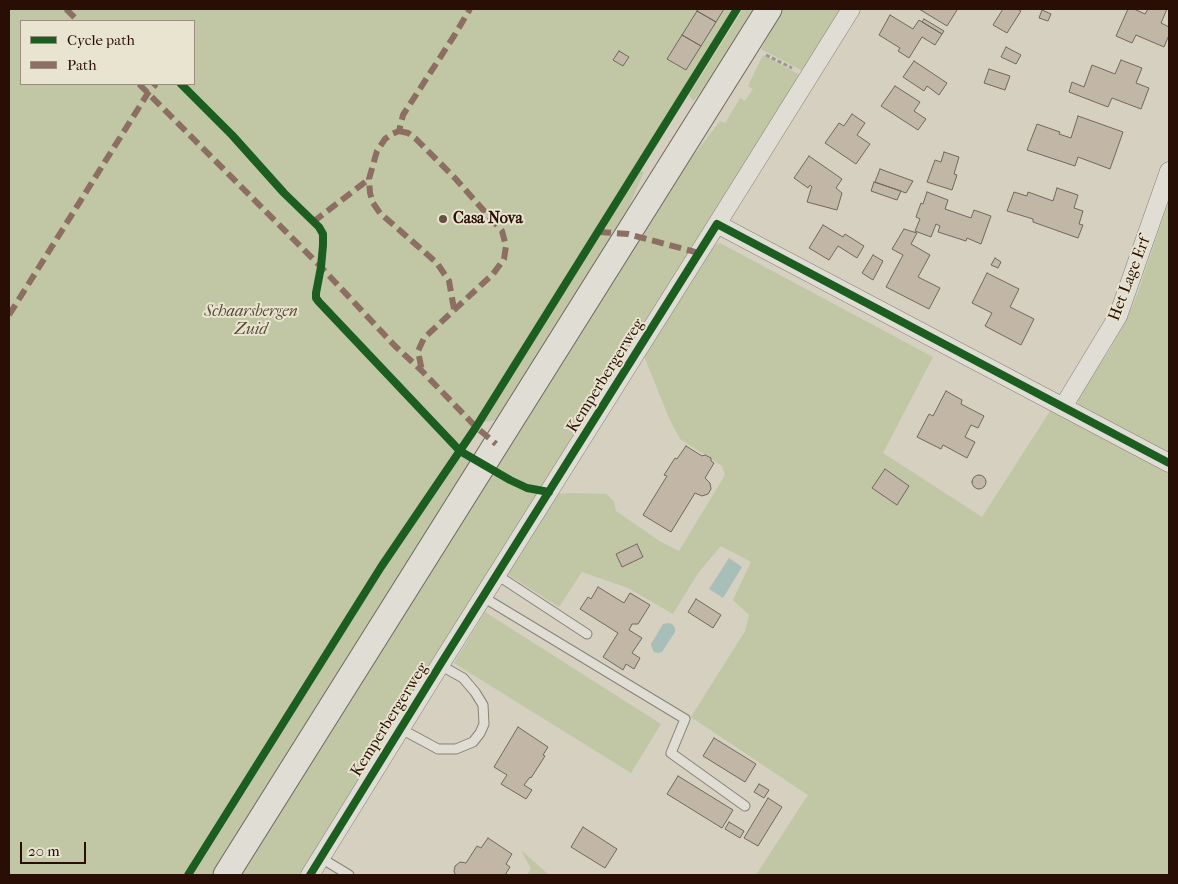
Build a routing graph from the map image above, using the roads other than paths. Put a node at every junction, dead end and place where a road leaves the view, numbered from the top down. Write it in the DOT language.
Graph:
graph roads {
  1 [pos="769,9"];
  2 [pos="851,9"];
  3 [pos="1169,171"];
  4 [pos="717,224"];
  5 [pos="1063,407"];
  6 [pos="1169,462"];
  7 [pos="497,575"];
  8 [pos="483,597"];
  9 [pos="587,634"];
  10 [pos="440,665"];
  11 [pos="401,729"];
  12 [pos="745,806"];
  13 [pos="321,858"];
  14 [pos="226,875"];
  15 [pos="310,875"];
  16 [pos="349,875"];
  1 -- 14 [label="main road"];
  2 -- 4 [label="street, Kemperbergerweg"];
  3 -- 5 [label="street, Het Lage Erf"];
  4 -- 5 [label="street"];
  4 -- 7 [label="street, Kemperbergerweg"];
  5 -- 6 [label="street"];
  7 -- 8 [label="street, Kemperbergerweg"];
  7 -- 9 [label="lane"];
  8 -- 10 [label="street, Kemperbergerweg"];
  8 -- 12 [label="lane"];
  10 -- 11 [label="street, Kemperbergerweg"];
  10 -- 11 [label="lane"];
  11 -- 13 [label="street, Kemperbergerweg"];
  13 -- 15 [label="street, Kemperbergerweg"];
  13 -- 16 [label="lane"];
}
